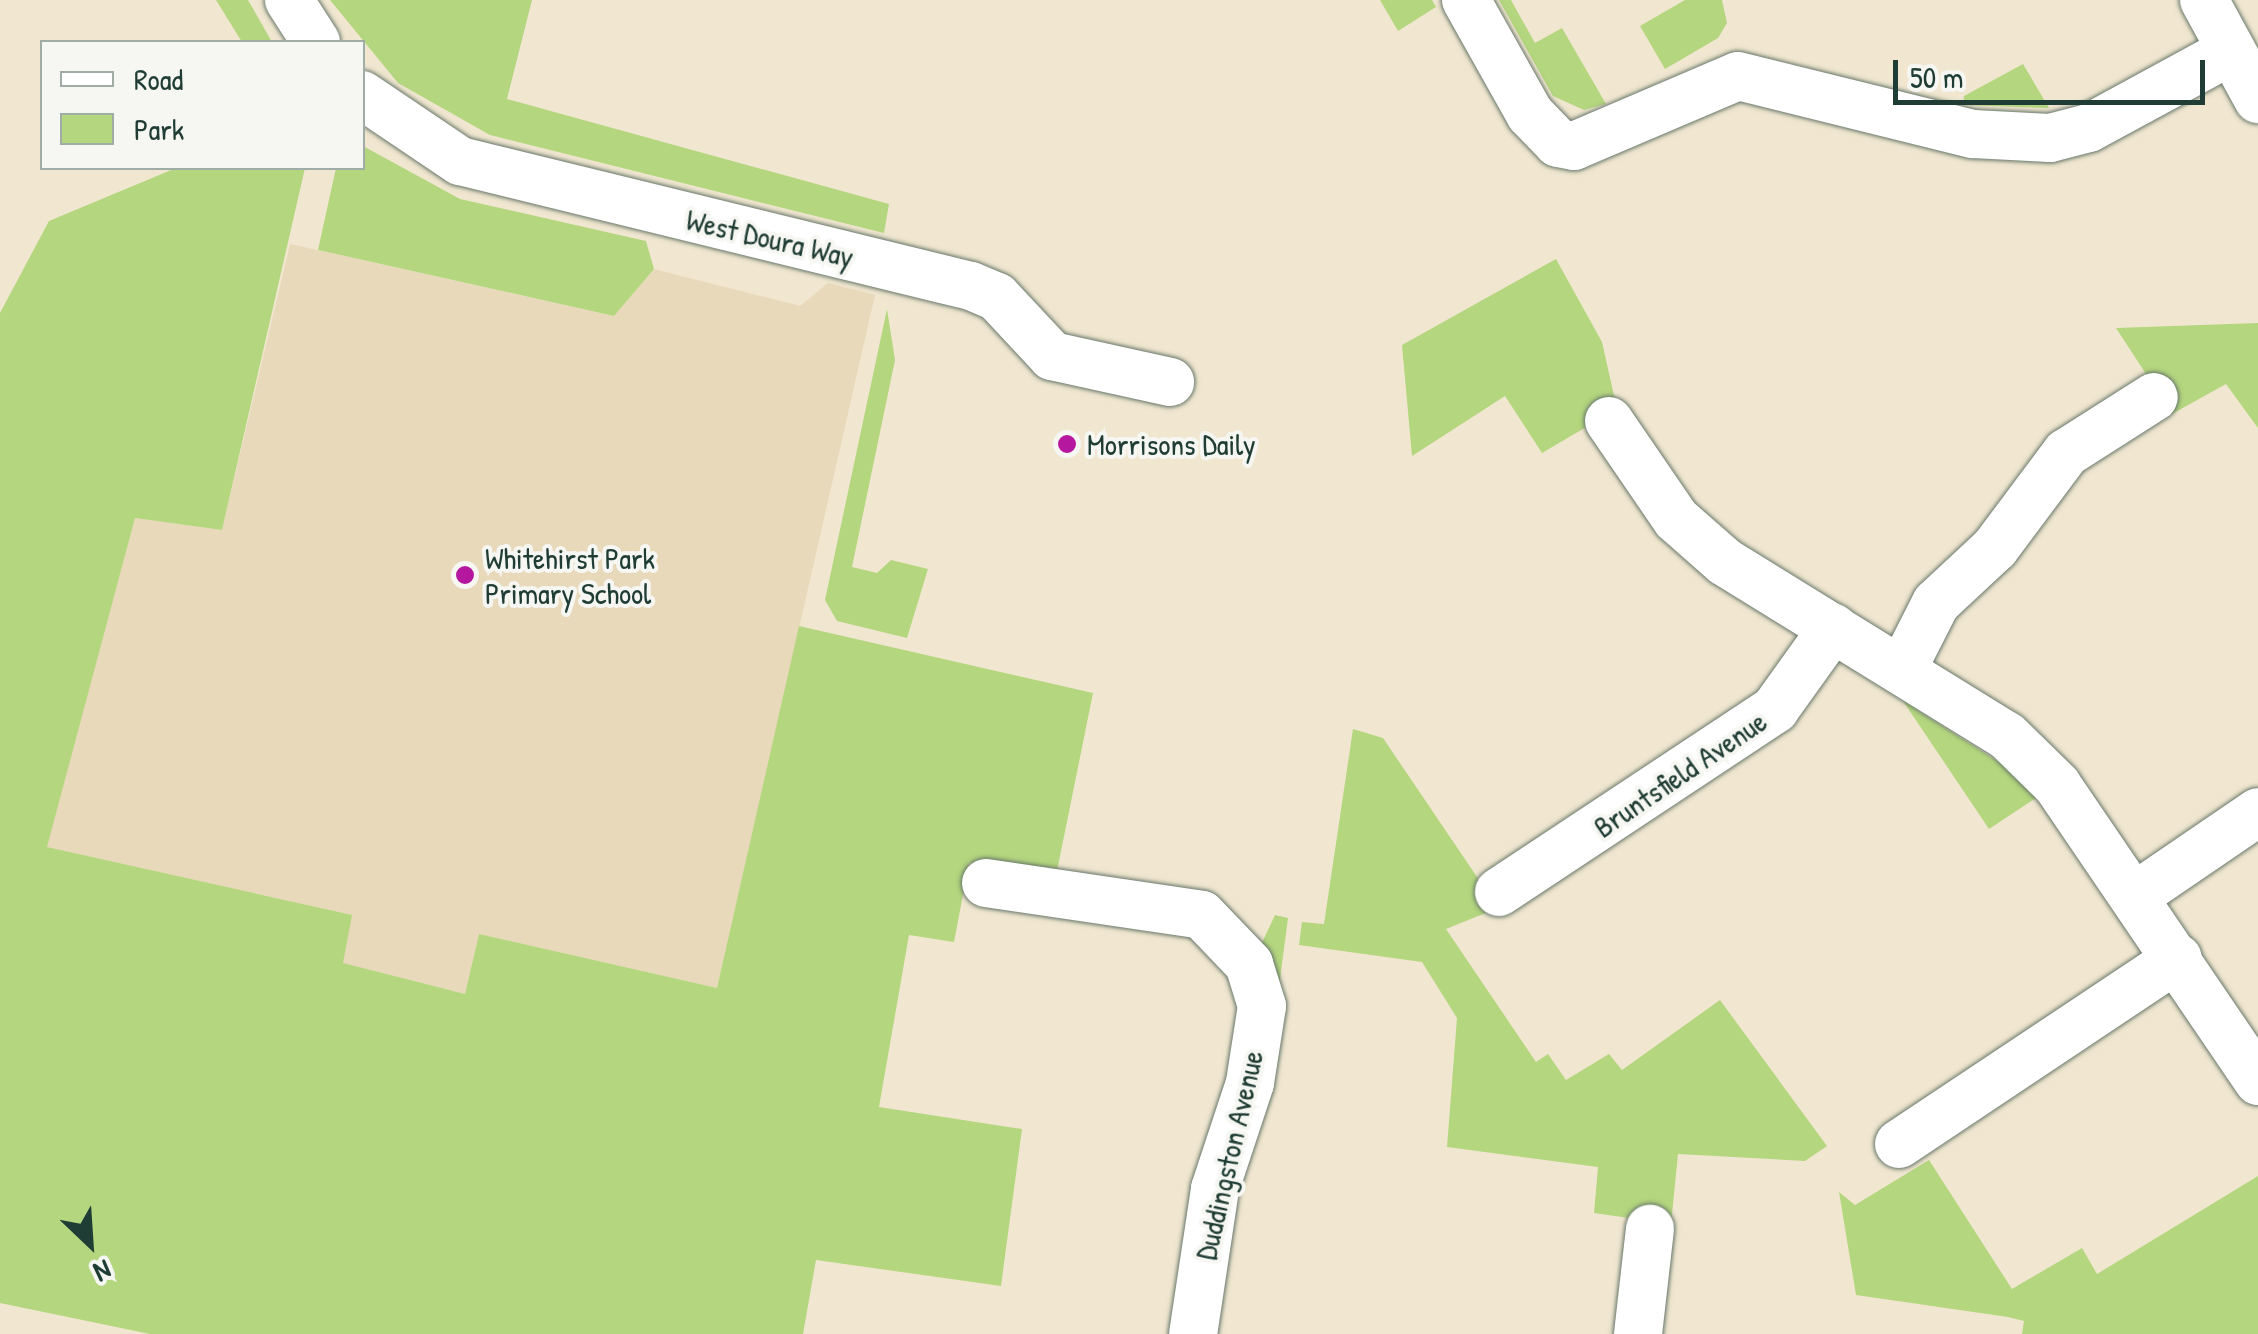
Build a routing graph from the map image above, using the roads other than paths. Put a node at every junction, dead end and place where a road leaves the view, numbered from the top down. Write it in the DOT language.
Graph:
graph roads {
  1 [pos="290,0"];
  2 [pos="1466,0"];
  3 [pos="2204,0"];
  4 [pos="315,40"];
  5 [pos="2232,51"];
  6 [pos="365,97"];
  7 [pos="2258,99"];
  8 [pos="1170,382"];
  9 [pos="2154,397"];
  10 [pos="1609,421"];
  11 [pos="1833,628"];
  12 [pos="1902,668"];
  13 [pos="2258,812"];
  14 [pos="986,884"];
  15 [pos="1499,892"];
  16 [pos="2138,894"];
  17 [pos="2178,958"];
  18 [pos="2258,1080"];
  19 [pos="1899,1144"];
  20 [pos="1650,1229"];
  21 [pos="1193,1334"];
  22 [pos="1638,1334"];
  1 -- 4 [label="street"];
  2 -- 5 [label="street"];
  3 -- 5 [label="street"];
  5 -- 7 [label="street"];
  6 -- 8 [label="street, West Doura Way"];
  9 -- 12 [label="street"];
  10 -- 11 [label="street"];
  11 -- 12 [label="street"];
  11 -- 15 [label="street, Bruntsfield Avenue"];
  12 -- 16 [label="street"];
  13 -- 16 [label="street"];
  14 -- 21 [label="street, Duddingston Avenue"];
  16 -- 17 [label="street"];
  17 -- 18 [label="street"];
  17 -- 19 [label="street"];
  20 -- 22 [label="street"];
}
